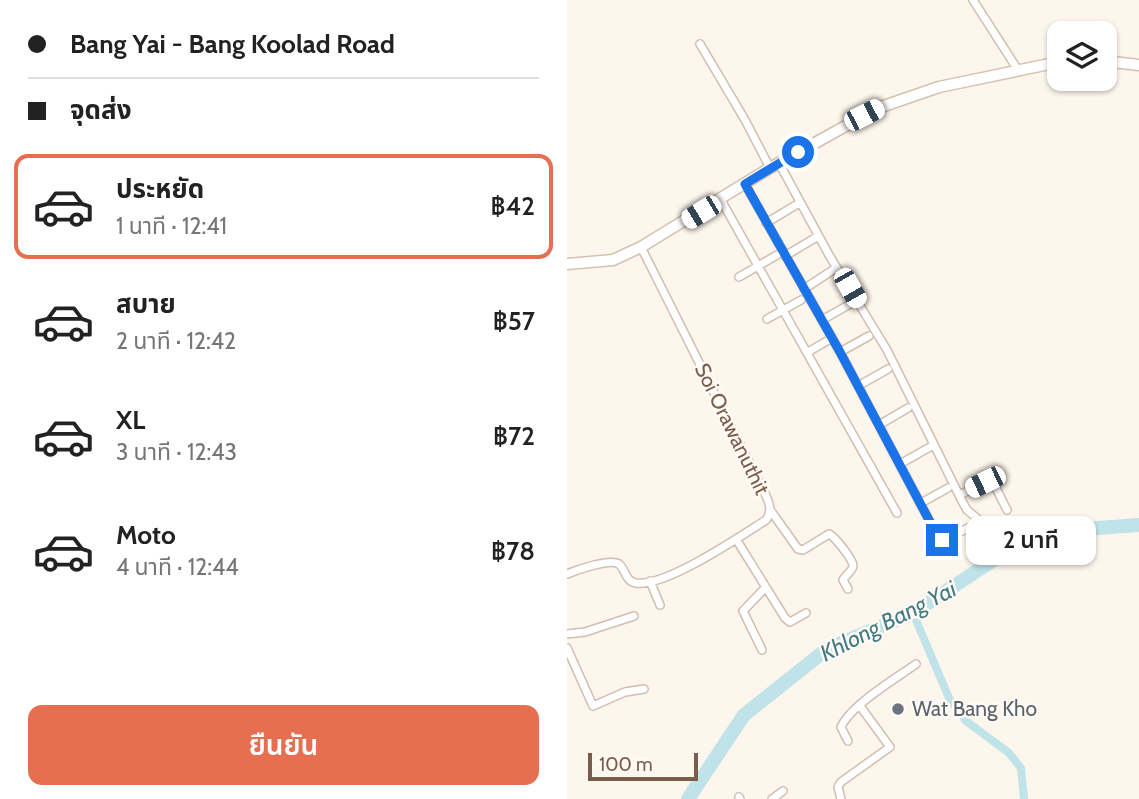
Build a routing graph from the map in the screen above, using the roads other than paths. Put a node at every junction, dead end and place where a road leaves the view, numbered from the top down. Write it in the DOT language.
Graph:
graph roads {
  1 [pos="973,0"];
  2 [pos="700,44"];
  3 [pos="1117,62"];
  4 [pos="1047,64"];
  5 [pos="1139,65"];
  6 [pos="1018,70"];
  7 [pos="775,165"];
  8 [pos="745,184"];
  9 [pos="721,200"];
  10 [pos="796,205"];
  11 [pos="766,223"];
  12 [pos="815,238"];
  13 [pos="641,247"];
  14 [pos="781,256"];
  15 [pos="567,264"];
  16 [pos="757,266"];
  17 [pos="834,270"];
  18 [pos="739,277"];
  19 [pos="804,289"];
  20 [pos="801,300"];
  21 [pos="852,303"];
  22 [pos="783,310"];
  23 [pos="767,318"];
  24 [pos="822,320"];
  25 [pos="869,336"];
  26 [pos="827,341"];
  27 [pos="808,352"];
  28 [pos="840,352"];
  29 [pos="888,369"];
  30 [pos="858,386"];
  31 [pos="908,408"];
  32 [pos="879,425"];
  33 [pos="930,447"];
  34 [pos="900,464"];
  35 [pos="947,488"];
  36 [pos="959,495"];
  37 [pos="921,503"];
  38 [pos="1007,510"];
  39 [pos="771,511"];
  40 [pos="897,513"];
  41 [pos="984,524"];
  42 [pos="968,528"];
  43 [pos="736,539"];
  44 [pos="567,574"];
  45 [pos="650,581"];
  46 [pos="765,588"];
  47 [pos="848,589"];
  48 [pos="660,605"];
  49 [pos="806,613"];
  50 [pos="633,616"];
  51 [pos="567,634"];
  52 [pos="567,648"];
  53 [pos="762,650"];
  54 [pos="916,664"];
  55 [pos="644,689"];
  56 [pos="860,706"];
  57 [pos="848,741"];
  58 [pos="783,791"];
  59 [pos="772,799"];
  60 [pos="841,799"];
  1 -- 6 [label="street"];
  2 -- 7 [label="street"];
  3 -- 5 [label="street"];
  4 -- 6 [label="street"];
  6 -- 7 [label="street"];
  7 -- 8 [label="street"];
  7 -- 36 [label="street"];
  8 -- 9 [label="street"];
  8 -- 11 [label="street"];
  9 -- 13 [label="street"];
  9 -- 16 [label="street"];
  10 -- 11 [label="street"];
  11 -- 14 [label="street"];
  12 -- 14 [label="street"];
  13 -- 15 [label="street"];
  13 -- 39 [label="street, Soi Orawanuthit"];
  14 -- 16 [label="street"];
  14 -- 19 [label="street"];
  16 -- 18 [label="street"];
  16 -- 22 [label="street"];
  17 -- 19 [label="street"];
  19 -- 24 [label="street"];
  20 -- 22 [label="street"];
  21 -- 24 [label="street"];
  22 -- 23 [label="street"];
  22 -- 27 [label="street"];
  24 -- 28 [label="street"];
  25 -- 28 [label="street"];
  26 -- 27 [label="street"];
  27 -- 40 [label="street"];
  28 -- 30 [label="street"];
  29 -- 30 [label="street"];
  30 -- 32 [label="street"];
  31 -- 32 [label="street"];
  32 -- 34 [label="street"];
  33 -- 34 [label="street"];
  34 -- 37 [label="street"];
  35 -- 37 [label="street"];
  36 -- 38 [label="street"];
  36 -- 41 [label="street"];
  37 -- 42 [label="street"];
  39 -- 43 [label="street, Soi Orawanuthit"];
  39 -- 47 [label="street"];
  43 -- 45 [label="street, Soi Orawanuthit"];
  43 -- 46 [label="street"];
  44 -- 45 [label="street"];
  45 -- 48 [label="street"];
  46 -- 49 [label="street"];
  46 -- 53 [label="street"];
  50 -- 51 [label="street"];
  52 -- 55 [label="street"];
  54 -- 56 [label="street"];
  56 -- 57 [label="street"];
  56 -- 60 [label="street"];
  58 -- 59 [label="street"];
}
